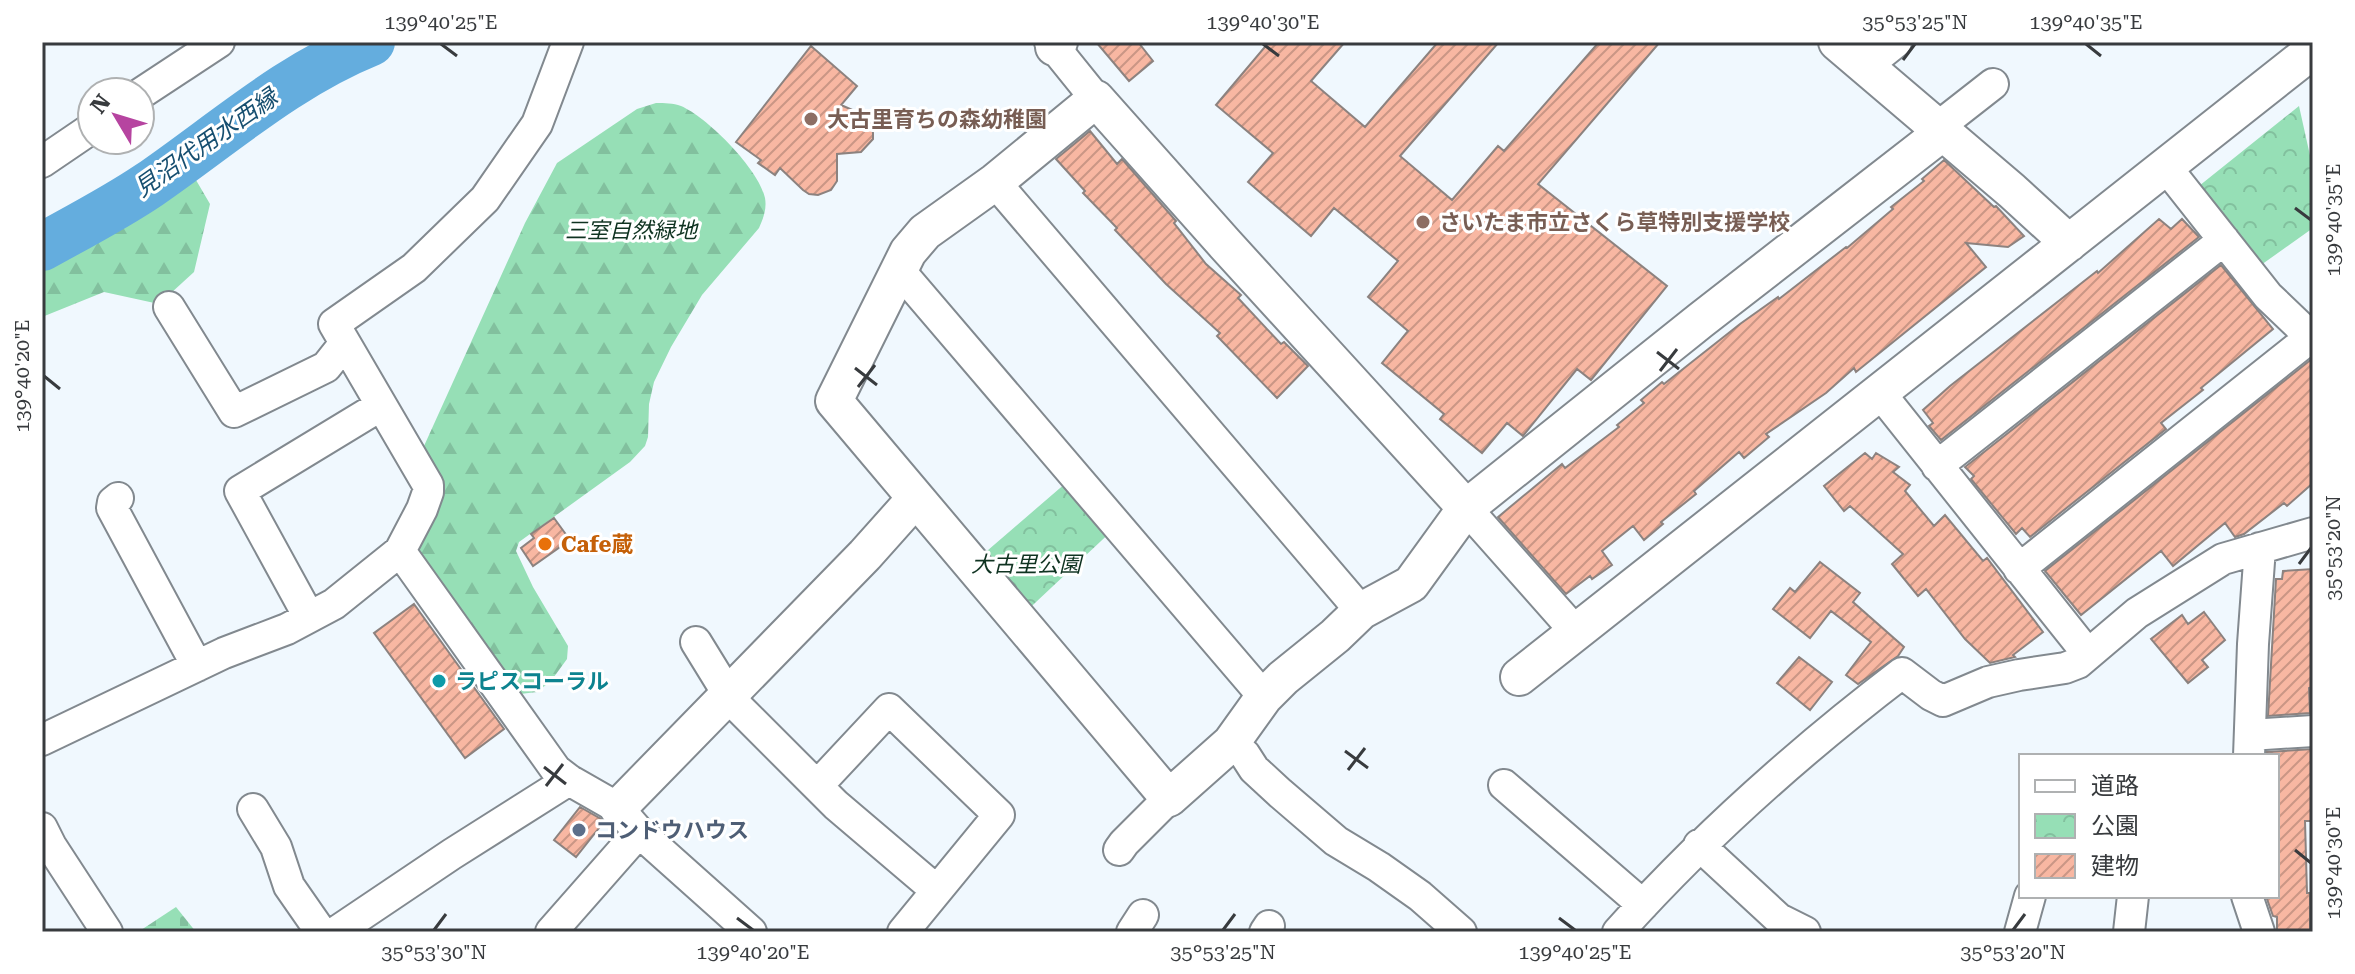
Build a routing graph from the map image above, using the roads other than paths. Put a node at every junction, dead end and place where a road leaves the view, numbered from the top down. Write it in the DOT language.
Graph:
graph roads {
  1 [pos="219,42"];
  2 [pos="568,42"];
  3 [pos="1837,42"];
  4 [pos="1896,42"];
  5 [pos="1054,44"];
  6 [pos="2313,50"];
  7 [pos="1866,66"];
  8 [pos="156,83"];
  9 [pos="1993,84"];
  10 [pos="1096,99"];
  11 [pos="1941,130"];
  12 [pos="76,139"];
  13 [pos="42,162"];
  14 [pos="2166,167"];
  15 [pos="995,182"];
  16 [pos="2224,240"];
  17 [pos="2069,243"];
  18 [pos="899,270"];
  19 [pos="169,307"];
  20 [pos="2312,338"];
  21 [pos="345,343"];
  22 [pos="1880,393"];
  23 [pos="380,406"];
  24 [pos="1937,466"];
  25 [pos="118,498"];
  26 [pos="915,499"];
  27 [pos="1466,508"];
  28 [pos="2313,533"];
  29 [pos="2260,548"];
  30 [pos="400,551"];
  31 [pos="2019,569"];
  32 [pos="2256,597"];
  33 [pos="1361,611"];
  34 [pos="309,617"];
  35 [pos="1575,631"];
  36 [pos="696,642"];
  37 [pos="2231,649"];
  38 [pos="2087,653"];
  39 [pos="197,666"];
  40 [pos="1519,677"];
  41 [pos="728,694"];
  42 [pos="1264,697"];
  43 [pos="2313,731"];
  44 [pos="42,740"];
  45 [pos="1231,743"];
  46 [pos="2249,745"];
  47 [pos="569,780"];
  48 [pos="818,785"];
  49 [pos="1504,785"];
  50 [pos="1169,798"];
  51 [pos="253,809"];
  52 [pos="629,820"];
  53 [pos="42,828"];
  54 [pos="1699,845"];
  55 [pos="1119,850"];
  56 [pos="936,890"];
  57 [pos="2029,898"];
  58 [pos="2133,898"];
  59 [pos="2248,898"];
  60 [pos="1643,905"];
  61 [pos="107,932"];
  62 [pos="321,932"];
  63 [pos="336,932"];
  64 [pos="551,932"];
  65 [pos="751,932"];
  66 [pos="903,932"];
  67 [pos="1461,932"];
  68 [pos="1618,932"];
  69 [pos="1805,932"];
  70 [pos="2020,932"];
  71 [pos="2129,932"];
  72 [pos="2259,932"];
  1 -- 8 [label="street"];
  2 -- 21 [label="street"];
  3 -- 7 [label="street"];
  4 -- 7 [label="street"];
  5 -- 10 [label="street"];
  6 -- 14 [label="street"];
  7 -- 11 [label="street"];
  9 -- 11 [label="street"];
  10 -- 15 [label="street"];
  10 -- 27 [label="street"];
  11 -- 17 [label="street"];
  11 -- 27 [label="street"];
  12 -- 13 [label="street"];
  14 -- 16 [label="street"];
  14 -- 17 [label="street"];
  15 -- 18 [label="street"];
  15 -- 33 [label="street"];
  16 -- 20 [label="street"];
  16 -- 24 [label="street"];
  17 -- 22 [label="street"];
  18 -- 26 [label="street"];
  18 -- 42 [label="street"];
  19 -- 21 [label="street"];
  20 -- 31 [label="street"];
  21 -- 23 [label="street"];
  22 -- 24 [label="street"];
  22 -- 35 [label="street"];
  23 -- 30 [label="street"];
  23 -- 34 [label="street"];
  24 -- 31 [label="street"];
  25 -- 39 [label="street"];
  26 -- 41 [label="street"];
  26 -- 50 [label="street"];
  27 -- 33 [label="street"];
  27 -- 35 [label="street"];
  28 -- 29 [label="street"];
  29 -- 32 [label="street"];
  29 -- 38 [label="street"];
  30 -- 34 [label="street"];
  30 -- 47 [label="street"];
  31 -- 38 [label="street"];
  32 -- 37 [label="street"];
  32 -- 46 [label="street"];
  33 -- 42 [label="street"];
  34 -- 39 [label="street"];
  35 -- 40 [label="street"];
  36 -- 41 [label="street"];
  38 -- 54 [label="street"];
  39 -- 44 [label="street"];
  41 -- 48 [label="street"];
  41 -- 52 [label="street"];
  42 -- 45 [label="street"];
  43 -- 46 [label="street"];
  45 -- 50 [label="street"];
  45 -- 67 [label="street"];
  47 -- 52 [label="street"];
  47 -- 63 [label="street"];
  48 -- 56 [label="street"];
  48 -- 56 [label="street"];
  49 -- 60 [label="street"];
  50 -- 55 [label="street"];
  51 -- 62 [label="street"];
  52 -- 64 [label="street"];
  52 -- 65 [label="street"];
  53 -- 61 [label="street"];
  54 -- 60 [label="street"];
  54 -- 69 [label="street"];
  56 -- 66 [label="street"];
  57 -- 70 [label="street"];
  58 -- 71 [label="street"];
  59 -- 72 [label="street"];
  60 -- 68 [label="street"];
}
